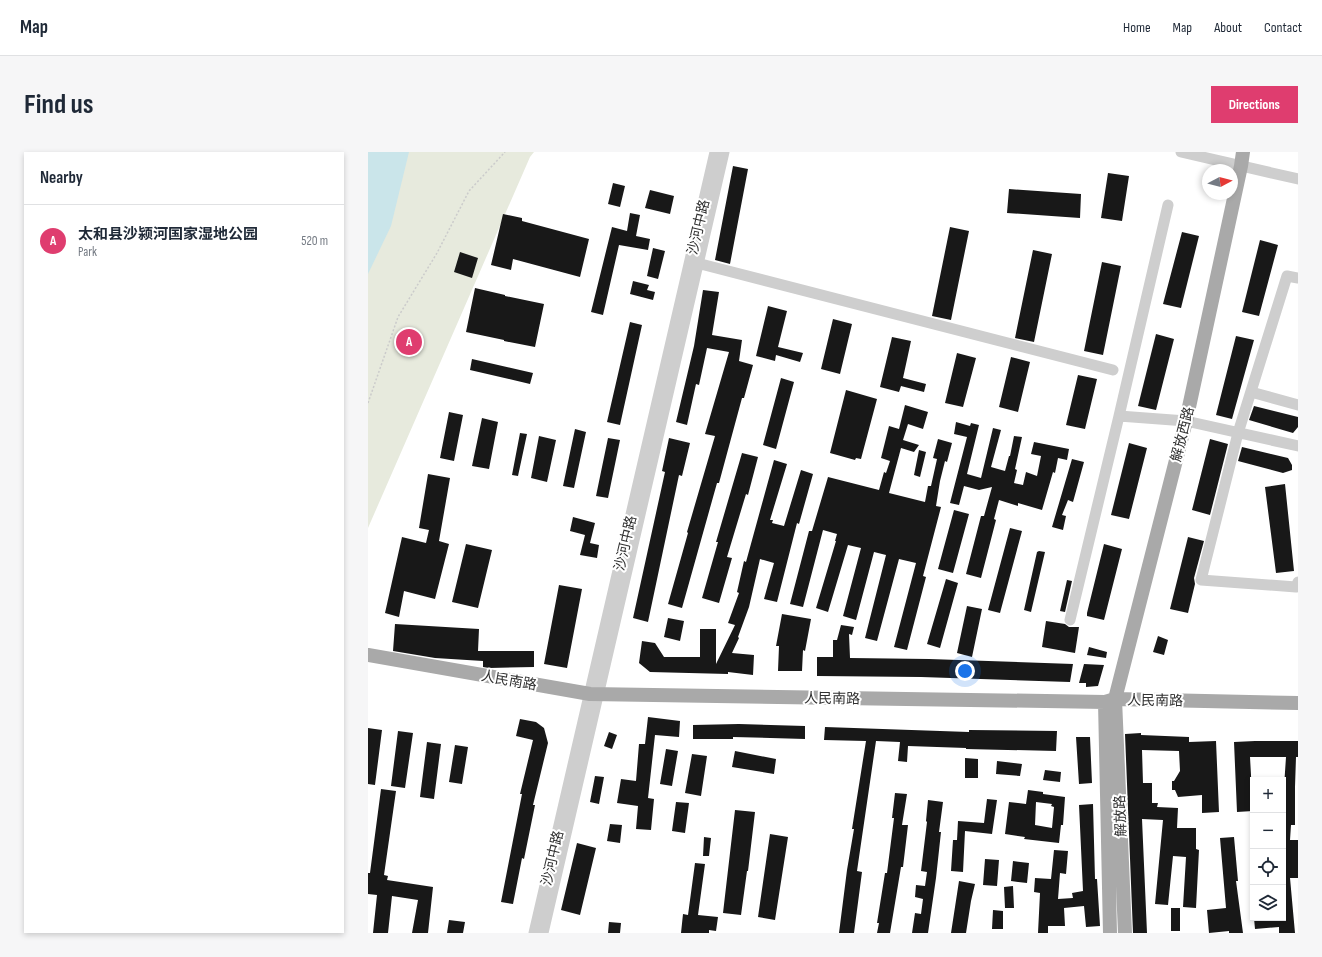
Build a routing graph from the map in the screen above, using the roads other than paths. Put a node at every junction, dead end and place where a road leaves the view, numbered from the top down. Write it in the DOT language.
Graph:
graph roads {
  1 [pos="715,152"];
  2 [pos="724,152"];
  3 [pos="1181,152"];
  4 [pos="1242,159"];
  5 [pos="1298,179"];
  6 [pos="1168,205"];
  7 [pos="694,262"];
  8 [pos="1298,278"];
  9 [pos="1113,370"];
  10 [pos="1251,392"];
  11 [pos="1298,404"];
  12 [pos="1119,416"];
  13 [pos="1186,421"];
  14 [pos="1238,433"];
  15 [pos="1298,446"];
  16 [pos="1298,582"];
  17 [pos="1070,620"];
  18 [pos="368,655"];
  19 [pos="595,694"];
  20 [pos="1110,701"];
  21 [pos="1298,703"];
  22 [pos="534,933"];
  23 [pos="543,933"];
  24 [pos="1110,933"];
  25 [pos="1125,933"];
  1 -- 7 [label="street, 沙河中路"];
  2 -- 7 [label="street, 沙河中路"];
  3 -- 4 [label="street"];
  4 -- 5 [label="street"];
  4 -- 13 [label="main road, 解放西路"];
  6 -- 12 [label="street"];
  7 -- 9 [label="street"];
  7 -- 19 [label="street, 沙河中路"];
  8 -- 10 [label="street"];
  10 -- 11 [label="street"];
  10 -- 14 [label="street"];
  12 -- 13 [label="street"];
  12 -- 17 [label="street"];
  13 -- 14 [label="street"];
  13 -- 20 [label="main road, 解放西路"];
  14 -- 15 [label="street"];
  14 -- 16 [label="street"];
  18 -- 19 [label="main road, 人民南路"];
  19 -- 20 [label="main road, 人民南路"];
  19 -- 22 [label="street, 沙河中路"];
  19 -- 23 [label="street, 沙河中路"];
  20 -- 21 [label="main road, 人民南路"];
  20 -- 24 [label="main road, 解放路"];
  20 -- 25 [label="main road, 解放路"];
}
